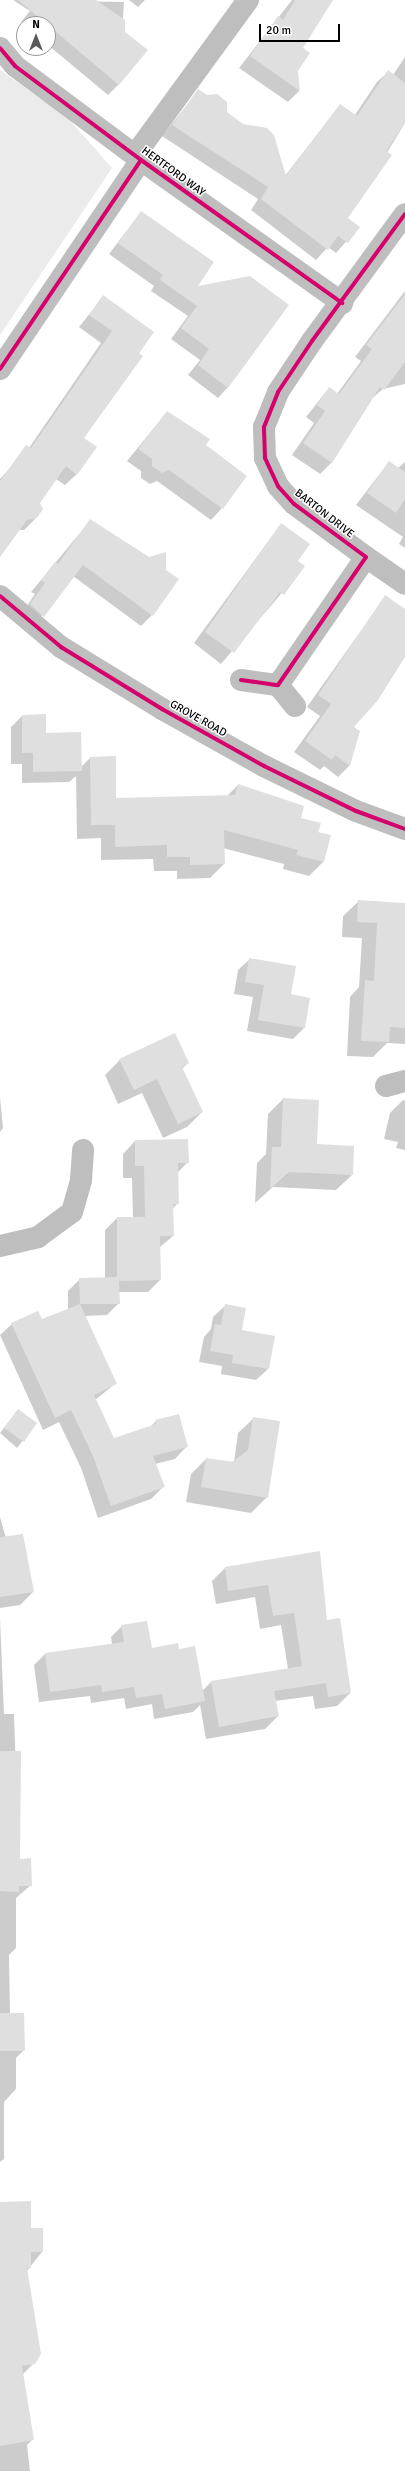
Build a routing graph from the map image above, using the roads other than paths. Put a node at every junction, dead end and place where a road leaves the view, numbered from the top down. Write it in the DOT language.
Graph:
graph roads {
  1 [pos="248,0"];
  2 [pos="0,48"];
  3 [pos="138,157"];
  4 [pos="405,214"];
  5 [pos="342,303"];
  6 [pos="0,369"];
  7 [pos="366,557"];
  8 [pos="405,584"];
  9 [pos="0,596"];
  10 [pos="241,680"];
  11 [pos="278,685"];
  12 [pos="295,706"];
  13 [pos="405,829"];
  14 [pos="83,1150"];
  15 [pos="0,1246"];
  1 -- 3 [label="street"];
  2 -- 3 [label="street, HERTFORD WAY"];
  3 -- 5 [label="street, HERTFORD WAY"];
  3 -- 6 [label="street"];
  4 -- 5 [label="street, BARTON DRIVE"];
  5 -- 7 [label="street, BARTON DRIVE"];
  7 -- 8 [label="street, BARTON DRIVE"];
  7 -- 11 [label="street"];
  9 -- 13 [label="street, GROVE ROAD"];
  10 -- 11 [label="street"];
  11 -- 12 [label="street"];
  14 -- 15 [label="street"];
}
